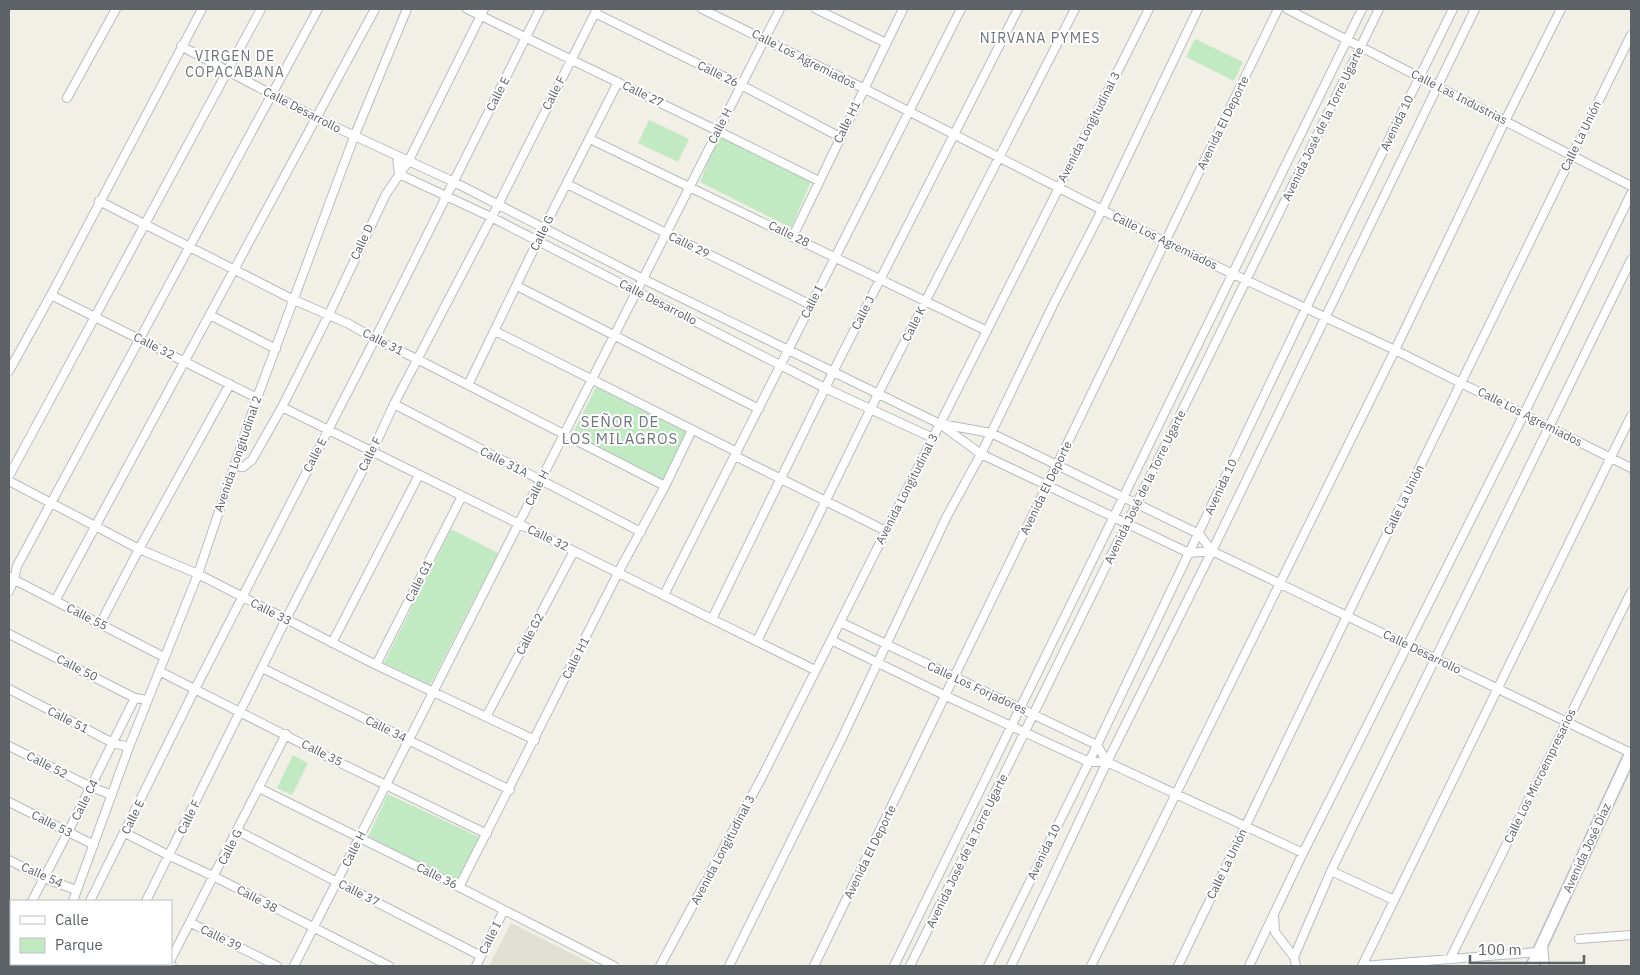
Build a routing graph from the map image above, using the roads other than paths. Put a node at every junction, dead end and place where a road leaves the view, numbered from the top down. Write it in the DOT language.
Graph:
graph roads {
  1 [pos="116,9"];
  2 [pos="202,9"];
  3 [pos="260,9"];
  4 [pos="318,9"];
  5 [pos="375,9"];
  6 [pos="407,9"];
  7 [pos="466,9"];
  8 [pos="540,9"];
  9 [pos="702,9"];
  10 [pos="780,9"];
  11 [pos="816,9"];
  12 [pos="902,9"];
  13 [pos="961,9"];
  14 [pos="1018,9"];
  15 [pos="1075,9"];
  16 [pos="1149,9"];
  17 [pos="1198,9"];
  18 [pos="1278,9"];
  19 [pos="1287,9"];
  20 [pos="1362,9"];
  21 [pos="1379,9"];
  22 [pos="1453,9"];
  23 [pos="1474,9"];
  24 [pos="1561,9"];
  25 [pos="596,11"];
  26 [pos="482,12"];
  27 [pos="1631,35"];
  28 [pos="526,37"];
  29 [pos="765,39"];
  30 [pos="1347,40"];
  31 [pos="886,43"];
  32 [pos="181,46"];
  33 [pos="1361,46"];
  34 [pos="571,59"];
  35 [pos="226,72"];
  36 [pos="1420,77"];
  37 [pos="618,82"];
  38 [pos="742,85"];
  39 [pos="1437,86"];
  40 [pos="863,88"];
  41 [pos="271,95"];
  42 [pos="66,98"];
  43 [pos="909,111"];
  44 [pos="316,118"];
  45 [pos="1505,121"];
  46 [pos="718,131"];
  47 [pos="953,136"];
  48 [pos="354,137"];
  49 [pos="840,137"];
  50 [pos="590,139"];
  51 [pos="1572,155"];
  52 [pos="397,157"];
  53 [pos="998,158"];
  54 [pos="408,162"];
  55 [pos="398,174"];
  56 [pos="819,181"];
  57 [pos="454,182"];
  58 [pos="567,184"];
  59 [pos="1631,186"];
  60 [pos="690,187"];
  61 [pos="1058,188"];
  62 [pos="1631,194"];
  63 [pos="447,196"];
  64 [pos="100,201"];
  65 [pos="498,205"];
  66 [pos="1102,210"];
  67 [pos="491,217"];
  68 [pos="145,225"];
  69 [pos="544,228"];
  70 [pos="666,233"];
  71 [pos="793,236"];
  72 [pos="538,241"];
  73 [pos="1165,242"];
  74 [pos="189,247"];
  75 [pos="835,256"];
  76 [pos="1631,260"];
  77 [pos="233,269"];
  78 [pos="1233,275"];
  79 [pos="643,278"];
  80 [pos="880,279"];
  81 [pos="1246,281"];
  82 [pos="517,286"];
  83 [pos="637,292"];
  84 [pos="51,295"];
  85 [pos="294,300"];
  86 [pos="926,301"];
  87 [pos="811,305"];
  88 [pos="1306,308"];
  89 [pos="329,314"];
  90 [pos="210,315"];
  91 [pos="94,316"];
  92 [pos="1325,316"];
  93 [pos="495,331"];
  94 [pos="987,331"];
  95 [pos="614,335"];
  96 [pos="139,339"];
  97 [pos="374,339"];
  98 [pos="276,349"];
  99 [pos="788,350"];
  100 [pos="1395,350"];
  101 [pos="418,359"];
  102 [pos="184,361"];
  103 [pos="781,365"];
  104 [pos="9,370"];
  105 [pos="833,372"];
  106 [pos="592,380"];
  107 [pos="1461,383"];
  108 [pos="230,384"];
  109 [pos="468,385"];
  110 [pos="825,388"];
  111 [pos="878,394"];
  112 [pos="257,398"];
  113 [pos="394,404"];
  114 [pos="282,407"];
  115 [pos="872,408"];
  116 [pos="758,409"];
  117 [pos="1524,414"];
  118 [pos="1631,416"];
  119 [pos="940,424"];
  120 [pos="1549,427"];
  121 [pos="328,430"];
  122 [pos="692,430"];
  123 [pos="991,433"];
  124 [pos="564,435"];
  125 [pos="933,438"];
  126 [pos="372,452"];
  127 [pos="736,454"];
  128 [pos="981,454"];
  129 [pos="1611,458"];
  130 [pos="1058,464"];
  131 [pos="234,466"];
  132 [pos="1631,468"];
  133 [pos="419,474"];
  134 [pos="9,476"];
  135 [pos="780,479"];
  136 [pos="541,480"];
  137 [pos="9,481"];
  138 [pos="665,486"];
  139 [pos="1048,486"];
  140 [pos="462,496"];
  141 [pos="1123,497"];
  142 [pos="826,501"];
  143 [pos="51,503"];
  144 [pos="1136,503"];
  145 [pos="1113,516"];
  146 [pos="1127,523"];
  147 [pos="519,524"];
  148 [pos="94,526"];
  149 [pos="886,531"];
  150 [pos="641,532"];
  151 [pos="1199,534"];
  152 [pos="139,549"];
  153 [pos="574,551"];
  154 [pos="1212,551"];
  155 [pos="1190,553"];
  156 [pos="618,573"];
  157 [pos="198,574"];
  158 [pos="12,579"];
  159 [pos="1280,584"];
  160 [pos="9,591"];
  161 [pos="1631,592"];
  162 [pos="664,596"];
  163 [pos="243,597"];
  164 [pos="55,601"];
  165 [pos="1347,616"];
  166 [pos="712,619"];
  167 [pos="286,620"];
  168 [pos="840,622"];
  169 [pos="100,624"];
  170 [pos="9,634"];
  171 [pos="831,640"];
  172 [pos="757,641"];
  173 [pos="332,643"];
  174 [pos="886,645"];
  175 [pos="1408,646"];
  176 [pos="164,657"];
  177 [pos="1434,658"];
  178 [pos="878,663"];
  179 [pos="376,666"];
  180 [pos="262,668"];
  181 [pos="815,670"];
  182 [pos="159,671"];
  183 [pos="954,678"];
  184 [pos="9,689"];
  185 [pos="195,689"];
  186 [pos="1497,689"];
  187 [pos="433,692"];
  188 [pos="946,696"];
  189 [pos="135,698"];
  190 [pos="147,700"];
  191 [pos="1021,708"];
  192 [pos="241,712"];
  193 [pos="1034,715"];
  194 [pos="486,717"];
  195 [pos="1567,722"];
  196 [pos="1012,726"];
  197 [pos="1026,732"];
  198 [pos="286,734"];
  199 [pos="409,740"];
  200 [pos="534,740"];
  201 [pos="113,743"];
  202 [pos="1097,745"];
  203 [pos="9,746"];
  204 [pos="129,747"];
  205 [pos="1631,753"];
  206 [pos="1089,762"];
  207 [pos="1107,762"];
  208 [pos="386,785"];
  209 [pos="91,788"];
  210 [pos="259,788"];
  211 [pos="510,790"];
  212 [pos="1176,794"];
  213 [pos="112,795"];
  214 [pos="9,802"];
  215 [pos="1246,826"];
  216 [pos="238,830"];
  217 [pos="68,832"];
  218 [pos="125,834"];
  219 [pos="487,834"];
  220 [pos="359,838"];
  221 [pos="94,845"];
  222 [pos="1303,853"];
  223 [pos="170,856"];
  224 [pos="9,860"];
  225 [pos="1331,871"];
  226 [pos="214,877"];
  227 [pos="44,878"];
  228 [pos="337,882"];
  229 [pos="459,887"];
  230 [pos="76,890"];
  231 [pos="33,900"];
  232 [pos="73,900"];
  233 [pos="91,900"];
  234 [pos="147,900"];
  235 [pos="1394,900"];
  236 [pos="504,910"];
  237 [pos="1274,913"];
  238 [pos="191,923"];
  239 [pos="313,928"];
  240 [pos="1631,934"];
  241 [pos="10,938"];
  242 [pos="1579,940"];
  243 [pos="9,942"];
  244 [pos="1540,948"];
  245 [pos="481,956"];
  246 [pos="172,957"];
  247 [pos="1294,957"];
  248 [pos="1450,960"];
  249 [pos="168,965"];
  250 [pos="172,966"];
  251 [pos="278,966"];
  252 [pos="294,966"];
  253 [pos="390,966"];
  254 [pos="476,966"];
  255 [pos="614,966"];
  256 [pos="660,966"];
  257 [pos="729,966"];
  258 [pos="814,966"];
  259 [pos="894,966"];
  260 [pos="910,966"];
  261 [pos="988,966"];
  262 [pos="1012,966"];
  263 [pos="1091,966"];
  264 [pos="1178,966"];
  265 [pos="1249,966"];
  266 [pos="1296,966"];
  267 [pos="1362,966"];
  268 [pos="1532,966"];
  269 [pos="1545,966"];
  1 -- 42 [label="street"];
  2 -- 32 [label="street"];
  3 -- 35 [label="street"];
  4 -- 41 [label="street"];
  5 -- 44 [label="street"];
  6 -- 48 [label="street, Avenida Longitudinal 2"];
  7 -- 26 [label="street, Calle 27"];
  8 -- 28 [label="street, Calle E"];
  9 -- 29 [label="street, Calle Los Agremiados"];
  10 -- 29 [label="street, Calle H"];
  11 -- 31 [label="street"];
  12 -- 31 [label="street, Calle H1"];
  13 -- 43 [label="street, Calle I"];
  14 -- 47 [label="street, Calle J"];
  15 -- 53 [label="street, Calle K"];
  16 -- 61 [label="street, Avenida Longitudinal 3"];
  17 -- 66 [label="street"];
  18 -- 73 [label="street, Avenida El Deporte"];
  19 -- 30 [label="street, Calle Las Industrias"];
  20 -- 30 [label="street, Avenida José de la Torre Ugarte"];
  21 -- 33 [label="street, Avenida José de la Torre Ugarte"];
  22 -- 36 [label="street, Avenida 10"];
  23 -- 39 [label="street, Avenida 10"];
  24 -- 45 [label="street"];
  25 -- 34 [label="street, Calle F"];
  25 -- 38 [label="street, Calle 26"];
  26 -- 28 [label="street, Calle 27"];
  26 -- 54 [label="street, Calle D"];
  27 -- 51 [label="street, Calle La Unión"];
  28 -- 34 [label="street, Calle 27"];
  28 -- 57 [label="street, Calle E"];
  29 -- 38 [label="street, Calle H"];
  29 -- 40 [label="street, Calle Los Agremiados"];
  30 -- 33 [label="street, Calle Las Industrias"];
  30 -- 78 [label="street, Avenida José de la Torre Ugarte"];
  31 -- 40 [label="street, Calle H1"];
  32 -- 35 [label="street, Calle Desarrollo"];
  32 -- 64 [label="street"];
  33 -- 36 [label="street, Calle Las Industrias"];
  33 -- 81 [label="street, Avenida José de la Torre Ugarte"];
  34 -- 37 [label="street, Calle 27"];
  34 -- 65 [label="street, Calle F"];
  35 -- 41 [label="street, Calle Desarrollo"];
  35 -- 68 [label="street"];
  36 -- 39 [label="street, Calle Las Industrias"];
  36 -- 88 [label="street, Avenida 10"];
  37 -- 46 [label="street, Calle 27"];
  37 -- 50 [label="street, Calle G"];
  38 -- 46 [label="street, Calle H"];
  38 -- 49 [label="street, Calle 26"];
  39 -- 45 [label="street, Calle Las Industrias"];
  39 -- 92 [label="street, Avenida 10"];
  40 -- 43 [label="street, Calle Los Agremiados"];
  40 -- 49 [label="street, Calle H1"];
  41 -- 44 [label="street, Calle Desarrollo"];
  41 -- 74 [label="street"];
  43 -- 47 [label="street, Calle Los Agremiados"];
  43 -- 75 [label="street, Calle I"];
  44 -- 48 [label="street, Calle Desarrollo"];
  44 -- 77 [label="street"];
  45 -- 51 [label="street, Calle Las Industrias"];
  45 -- 100 [label="street"];
  46 -- 56 [label="street, Calle 27"];
  46 -- 60 [label="street, Calle H"];
  47 -- 53 [label="street, Calle Los Agremiados"];
  47 -- 80 [label="street, Calle J"];
  48 -- 52 [label="street, Calle Desarrollo"];
  48 -- 85 [label="street, Avenida Longitudinal 2"];
  49 -- 56 [label="street, Calle H1"];
  50 -- 58 [label="street, Calle G"];
  50 -- 60 [label="street, Calle 28"];
  51 -- 59 [label="street, Calle Las Industrias"];
  51 -- 107 [label="street, Calle La Unión"];
  52 -- 54 [label="street, Calle Desarrollo"];
  52 -- 55 [label="street"];
  53 -- 61 [label="street, Calle Los Agremiados"];
  53 -- 86 [label="street, Calle K"];
  54 -- 55 [label="street, Calle D"];
  54 -- 57 [label="street, Calle Desarrollo"];
  55 -- 63 [label="street, Calle Desarrollo"];
  55 -- 89 [label="street, Calle D"];
  56 -- 71 [label="street, Calle H1"];
  57 -- 63 [label="street, Calle E"];
  57 -- 65 [label="street, Calle Desarrollo"];
  58 -- 69 [label="street, Calle G"];
  58 -- 70 [label="street, Calle 29"];
  60 -- 70 [label="street, Calle H"];
  60 -- 71 [label="street, Calle 28"];
  61 -- 66 [label="street, Calle Los Agremiados"];
  61 -- 94 [label="street, Avenida Longitudinal 3"];
  62 -- 117 [label="street"];
  63 -- 67 [label="street, Calle Desarrollo"];
  63 -- 97 [label="street, Calle E"];
  64 -- 68 [label="street, Calle 31"];
  64 -- 84 [label="street"];
  65 -- 67 [label="street, Calle F"];
  65 -- 69 [label="street, Calle Desarrollo"];
  66 -- 73 [label="street, Calle Los Agremiados"];
  66 -- 123 [label="street"];
  67 -- 72 [label="street, Calle Desarrollo"];
  67 -- 101 [label="street, Calle F"];
  68 -- 74 [label="street, Calle 31"];
  68 -- 91 [label="street"];
  69 -- 72 [label="street, Calle G"];
  69 -- 79 [label="street, Calle Desarrollo"];
  70 -- 79 [label="street, Calle H"];
  70 -- 87 [label="street, Calle 29"];
  71 -- 75 [label="street, Calle 28"];
  72 -- 82 [label="street, Calle G"];
  72 -- 83 [label="street, Calle Desarrollo"];
  73 -- 78 [label="street, Calle Los Agremiados"];
  73 -- 130 [label="street, Avenida El Deporte"];
  74 -- 77 [label="street, Calle 31"];
  74 -- 96 [label="street"];
  75 -- 80 [label="street, Calle 28"];
  75 -- 87 [label="street, Calle I"];
  76 -- 120 [label="street"];
  77 -- 85 [label="street, Calle 31"];
  77 -- 90 [label="street"];
  78 -- 81 [label="street, Calle Los Agremiados"];
  78 -- 141 [label="street, Avenida José de la Torre Ugarte"];
  79 -- 83 [label="street, Calle H"];
  79 -- 99 [label="street, Calle Desarrollo"];
  80 -- 86 [label="street, Calle 28"];
  80 -- 105 [label="street, Calle J"];
  81 -- 88 [label="street, Calle Los Agremiados"];
  81 -- 144 [label="street, Avenida José de la Torre Ugarte"];
  82 -- 93 [label="street, Calle G"];
  82 -- 95 [label="street"];
  83 -- 95 [label="street, Calle H"];
  83 -- 103 [label="street, Calle Desarrollo"];
  84 -- 91 [label="street, Calle 32"];
  84 -- 104 [label="street"];
  85 -- 89 [label="street, Calle 31"];
  85 -- 98 [label="street, Avenida Longitudinal 2"];
  86 -- 94 [label="street, Calle 28"];
  86 -- 111 [label="street, Calle K"];
  87 -- 99 [label="street, Calle I"];
  88 -- 92 [label="street, Calle Los Agremiados"];
  88 -- 151 [label="street, Avenida 10"];
  89 -- 97 [label="street, Calle 31"];
  89 -- 114 [label="street, Calle D"];
  90 -- 98 [label="street"];
  90 -- 102 [label="street"];
  91 -- 96 [label="street, Calle 32"];
  91 -- 134 [label="street"];
  92 -- 100 [label="street, Calle Los Agremiados"];
  92 -- 154 [label="street, Avenida 10"];
  93 -- 106 [label="street"];
  93 -- 109 [label="street, Calle G"];
  94 -- 119 [label="street, Avenida Longitudinal 3"];
  95 -- 106 [label="street, Calle H"];
  95 -- 116 [label="street"];
  96 -- 102 [label="street, Calle 32"];
  96 -- 143 [label="street"];
  97 -- 101 [label="street, Calle 31"];
  97 -- 121 [label="street, Calle E"];
  98 -- 112 [label="street, Avenida Longitudinal 2"];
  99 -- 103 [label="street, Calle I"];
  99 -- 105 [label="street, Calle Desarrollo"];
  100 -- 107 [label="street, Calle Los Agremiados"];
  100 -- 159 [label="street"];
  101 -- 109 [label="street, Calle 31"];
  101 -- 113 [label="street, Calle F"];
  102 -- 108 [label="street, Calle 32"];
  102 -- 148 [label="street"];
  103 -- 110 [label="street, Calle Desarrollo"];
  103 -- 116 [label="street, Calle I"];
  105 -- 110 [label="street, Calle J"];
  105 -- 111 [label="street, Calle Desarrollo"];
  106 -- 122 [label="street"];
  106 -- 124 [label="street, Calle H"];
  107 -- 117 [label="street, Calle Los Agremiados"];
  107 -- 165 [label="street, Calle La Unión"];
  108 -- 112 [label="street, Calle 32"];
  108 -- 152 [label="street"];
  109 -- 124 [label="street, Calle 31"];
  110 -- 115 [label="street, Calle Desarrollo"];
  110 -- 135 [label="street, Calle J"];
  111 -- 115 [label="street, Calle K"];
  111 -- 119 [label="street, Calle Desarrollo"];
  112 -- 131 [label="street, Avenida Longitudinal 2"];
  113 -- 126 [label="street, Calle F"];
  113 -- 136 [label="street, Calle 31A"];
  114 -- 121 [label="street, Calle 32"];
  114 -- 131 [label="street, Calle D"];
  115 -- 125 [label="street, Calle Desarrollo"];
  115 -- 142 [label="street, Calle K"];
  116 -- 127 [label="street, Calle I"];
  117 -- 120 [label="street, Calle Los Agremiados"];
  117 -- 175 [label="street"];
  118 -- 129 [label="street"];
  119 -- 123 [label="street, Calle Desarrollo"];
  119 -- 125 [label="street, Avenida Longitudinal 3"];
  119 -- 128 [label="street, Calle Desarrollo"];
  120 -- 129 [label="street, Calle Los Agremiados"];
  120 -- 177 [label="street"];
  121 -- 126 [label="street, Calle 32"];
  121 -- 163 [label="street, Calle E"];
  122 -- 127 [label="street"];
  122 -- 138 [label="street, Calle H1"];
  123 -- 128 [label="street"];
  123 -- 130 [label="street, Calle Desarrollo"];
  124 -- 136 [label="street, Calle H"];
  124 -- 138 [label="street, Calle 31"];
  125 -- 149 [label="street, Avenida Longitudinal 3"];
  126 -- 133 [label="street, Calle 32"];
  126 -- 167 [label="street, Calle F"];
  127 -- 135 [label="street"];
  127 -- 162 [label="street, Calle I"];
  128 -- 139 [label="street, Calle Desarrollo"];
  128 -- 174 [label="street"];
  129 -- 132 [label="street, Calle Los Agremiados"];
  129 -- 186 [label="street"];
  130 -- 139 [label="street, Avenida El Deporte"];
  130 -- 141 [label="street, Calle Desarrollo"];
  131 -- 157 [label="street, Avenida Longitudinal 2"];
  133 -- 140 [label="street, Calle 32"];
  133 -- 173 [label="street"];
  135 -- 142 [label="street"];
  135 -- 166 [label="street, Calle J"];
  136 -- 147 [label="street, Calle H"];
  136 -- 150 [label="street, Calle 31A"];
  137 -- 143 [label="street, Calle 33"];
  138 -- 150 [label="street, Calle H1"];
  139 -- 145 [label="street, Calle Desarrollo"];
  139 -- 183 [label="street, Avenida El Deporte"];
  140 -- 147 [label="street, Calle 32"];
  140 -- 179 [label="street, Calle G1"];
  141 -- 144 [label="street, Calle Desarrollo"];
  141 -- 145 [label="street, Avenida José de la Torre Ugarte"];
  142 -- 149 [label="street"];
  142 -- 172 [label="street, Calle K"];
  143 -- 148 [label="street, Calle 33"];
  143 -- 158 [label="street"];
  144 -- 146 [label="street, Avenida José de la Torre Ugarte"];
  144 -- 151 [label="street, Calle Desarrollo"];
  145 -- 146 [label="street, Calle Desarrollo"];
  145 -- 191 [label="street, Avenida José de la Torre Ugarte"];
  146 -- 155 [label="street, Calle Desarrollo"];
  146 -- 193 [label="street, Avenida José de la Torre Ugarte"];
  147 -- 153 [label="street, Calle 32"];
  147 -- 187 [label="street, Calle H"];
  148 -- 152 [label="street, Calle 33"];
  148 -- 164 [label="street"];
  149 -- 168 [label="street, Avenida Longitudinal 3"];
  150 -- 156 [label="street, Calle H1"];
  151 -- 154 [label="street, Calle Desarrollo"];
  151 -- 155 [label="street, Avenida 10"];
  152 -- 157 [label="street, Calle 33"];
  152 -- 169 [label="street"];
  153 -- 156 [label="street, Calle 32"];
  153 -- 194 [label="street, Calle G2"];
  154 -- 155 [label="street"];
  154 -- 159 [label="street, Calle Desarrollo"];
  154 -- 207 [label="street, Avenida 10"];
  155 -- 202 [label="street, Avenida 10"];
  156 -- 162 [label="street, Calle 32"];
  156 -- 200 [label="street, Calle H1"];
  157 -- 163 [label="street, Calle 33"];
  157 -- 176 [label="street, Avenida Longitudinal 2"];
  158 -- 160 [label="street"];
  158 -- 164 [label="street, Calle 55"];
  159 -- 165 [label="street, Calle Desarrollo"];
  159 -- 212 [label="street"];
  161 -- 195 [label="street, Calle Los Microempresarios"];
  162 -- 166 [label="street, Calle 32"];
  163 -- 167 [label="street, Calle 33"];
  163 -- 185 [label="street, Calle E"];
  164 -- 169 [label="street, Calle 55"];
  165 -- 175 [label="street, Calle Desarrollo"];
  165 -- 215 [label="street, Calle La Unión"];
  166 -- 172 [label="street, Calle 32"];
  167 -- 173 [label="street, Calle 33"];
  167 -- 180 [label="street, Calle F"];
  168 -- 171 [label="street, Avenida Longitudinal 3"];
  168 -- 174 [label="street, Calle Los Forjadores"];
  169 -- 176 [label="street, Calle 55"];
  170 -- 189 [label="street, Calle 50"];
  171 -- 178 [label="street, Calle Los Forjadores"];
  171 -- 181 [label="street, Avenida Longitudinal 3"];
  172 -- 181 [label="street, Calle 32"];
  173 -- 179 [label="street, Calle 33"];
  174 -- 178 [label="street"];
  174 -- 183 [label="street, Calle Los Forjadores"];
  175 -- 177 [label="street, Calle Desarrollo"];
  175 -- 222 [label="street"];
  176 -- 182 [label="street, Avenida Longitudinal 2"];
  177 -- 186 [label="street, Calle Desarrollo"];
  177 -- 225 [label="street"];
  178 -- 188 [label="street, Calle Los Forjadores"];
  178 -- 257 [label="street"];
  179 -- 187 [label="street, Calle 33"];
  180 -- 192 [label="street, Calle F"];
  180 -- 199 [label="street, Calle 34"];
  181 -- 256 [label="street, Avenida Longitudinal 3"];
  182 -- 185 [label="street, Calle 35"];
  182 -- 190 [label="street, Avenida Longitudinal 2"];
  183 -- 188 [label="street, Avenida El Deporte"];
  183 -- 191 [label="street, Calle Los Forjadores"];
  184 -- 201 [label="street, Calle 51"];
  185 -- 192 [label="street, Calle 35"];
  185 -- 218 [label="street, Calle E"];
  186 -- 195 [label="street, Calle Desarrollo"];
  186 -- 235 [label="street"];
  187 -- 194 [label="street, Calle 33"];
  187 -- 199 [label="street, Calle H"];
  188 -- 196 [label="street, Calle Los Forjadores"];
  188 -- 258 [label="street, Avenida El Deporte"];
  189 -- 190 [label="street, Calle 50"];
  189 -- 201 [label="street, Calle C4"];
  190 -- 204 [label="street, Avenida Longitudinal 2"];
  191 -- 193 [label="street, Calle Los Forjadores"];
  191 -- 196 [label="street, Avenida José de la Torre Ugarte"];
  192 -- 198 [label="street, Calle 35"];
  192 -- 223 [label="street, Calle F"];
  193 -- 197 [label="street, Avenida José de la Torre Ugarte"];
  193 -- 202 [label="street, Calle Los Forjadores"];
  194 -- 200 [label="street, Calle 33"];
  195 -- 205 [label="street, Calle Desarrollo"];
  195 -- 248 [label="street, Calle Los Microempresarios"];
  196 -- 197 [label="street, Calle Los Forjadores"];
  196 -- 259 [label="street, Avenida José de la Torre Ugarte"];
  197 -- 206 [label="street, Calle Los Forjadores"];
  197 -- 260 [label="street, Avenida José de la Torre Ugarte"];
  198 -- 208 [label="street, Calle 35"];
  198 -- 210 [label="street, Calle G"];
  199 -- 208 [label="street, Calle H"];
  199 -- 211 [label="street, Calle 34"];
  200 -- 211 [label="street, Calle H1"];
  201 -- 204 [label="street, Calle 51"];
  201 -- 209 [label="street, Calle C4"];
  202 -- 206 [label="street, Avenida 10"];
  202 -- 207 [label="street"];
  203 -- 209 [label="street, Calle 52"];
  204 -- 213 [label="street, Avenida Longitudinal 2"];
  205 -- 244 [label="street, Avenida José Díaz"];
  206 -- 207 [label="street, Calle Los Forjadores"];
  206 -- 261 [label="street, Avenida 10"];
  207 -- 212 [label="street, Calle Los Forjadores"];
  207 -- 262 [label="street, Avenida 10"];
  208 -- 219 [label="street, Calle 35"];
  208 -- 220 [label="street, Calle H"];
  209 -- 213 [label="street, Calle 52"];
  209 -- 217 [label="street, Calle C4"];
  210 -- 216 [label="street, Calle G"];
  210 -- 220 [label="street, Calle 36"];
  211 -- 219 [label="street, Calle H1"];
  212 -- 215 [label="street, Calle Los Forjadores"];
  212 -- 263 [label="street"];
  213 -- 221 [label="street, Avenida Longitudinal 2"];
  214 -- 217 [label="street, Calle 53"];
  215 -- 222 [label="street, Calle Los Forjadores"];
  215 -- 264 [label="street, Calle La Unión"];
  216 -- 226 [label="street, Calle G"];
  216 -- 228 [label="street, Calle 37"];
  217 -- 221 [label="street, Calle 53"];
  217 -- 227 [label="street, Calle C4"];
  218 -- 223 [label="street, Calle 38"];
  218 -- 233 [label="street, Calle E"];
  219 -- 229 [label="street, Calle H1"];
  220 -- 228 [label="street, Calle H"];
  220 -- 229 [label="street, Calle 36"];
  221 -- 230 [label="street, Avenida Longitudinal 2"];
  222 -- 237 [label="street"];
  223 -- 226 [label="street, Calle 38"];
  223 -- 234 [label="street, Calle F"];
  224 -- 227 [label="street, Calle 54"];
  225 -- 235 [label="street"];
  225 -- 247 [label="street"];
  226 -- 238 [label="street, Calle G"];
  226 -- 239 [label="street, Calle 38"];
  227 -- 230 [label="street, Calle 54"];
  227 -- 231 [label="street, Calle C4"];
  228 -- 239 [label="street, Calle H"];
  228 -- 245 [label="street, Calle 37"];
  229 -- 236 [label="street, Calle 36"];
  230 -- 232 [label="street, Avenida Longitudinal 2"];
  235 -- 267 [label="street"];
  236 -- 245 [label="street, Calle I"];
  236 -- 255 [label="street, Calle 36"];
  237 -- 247 [label="street"];
  237 -- 265 [label="street"];
  238 -- 246 [label="street, Calle G"];
  238 -- 251 [label="street, Calle 39"];
  239 -- 252 [label="street, Calle H"];
  239 -- 253 [label="street, Calle 38"];
  240 -- 242 [label="street"];
  241 -- 243 [label="street"];
  244 -- 248 [label="street"];
  244 -- 268 [label="street, Avenida José Díaz"];
  244 -- 269 [label="street, Avenida José Díaz"];
  245 -- 254 [label="street, Calle I"];
  247 -- 266 [label="street"];
  248 -- 267 [label="street"];
  249 -- 250 [label="street"];
}
